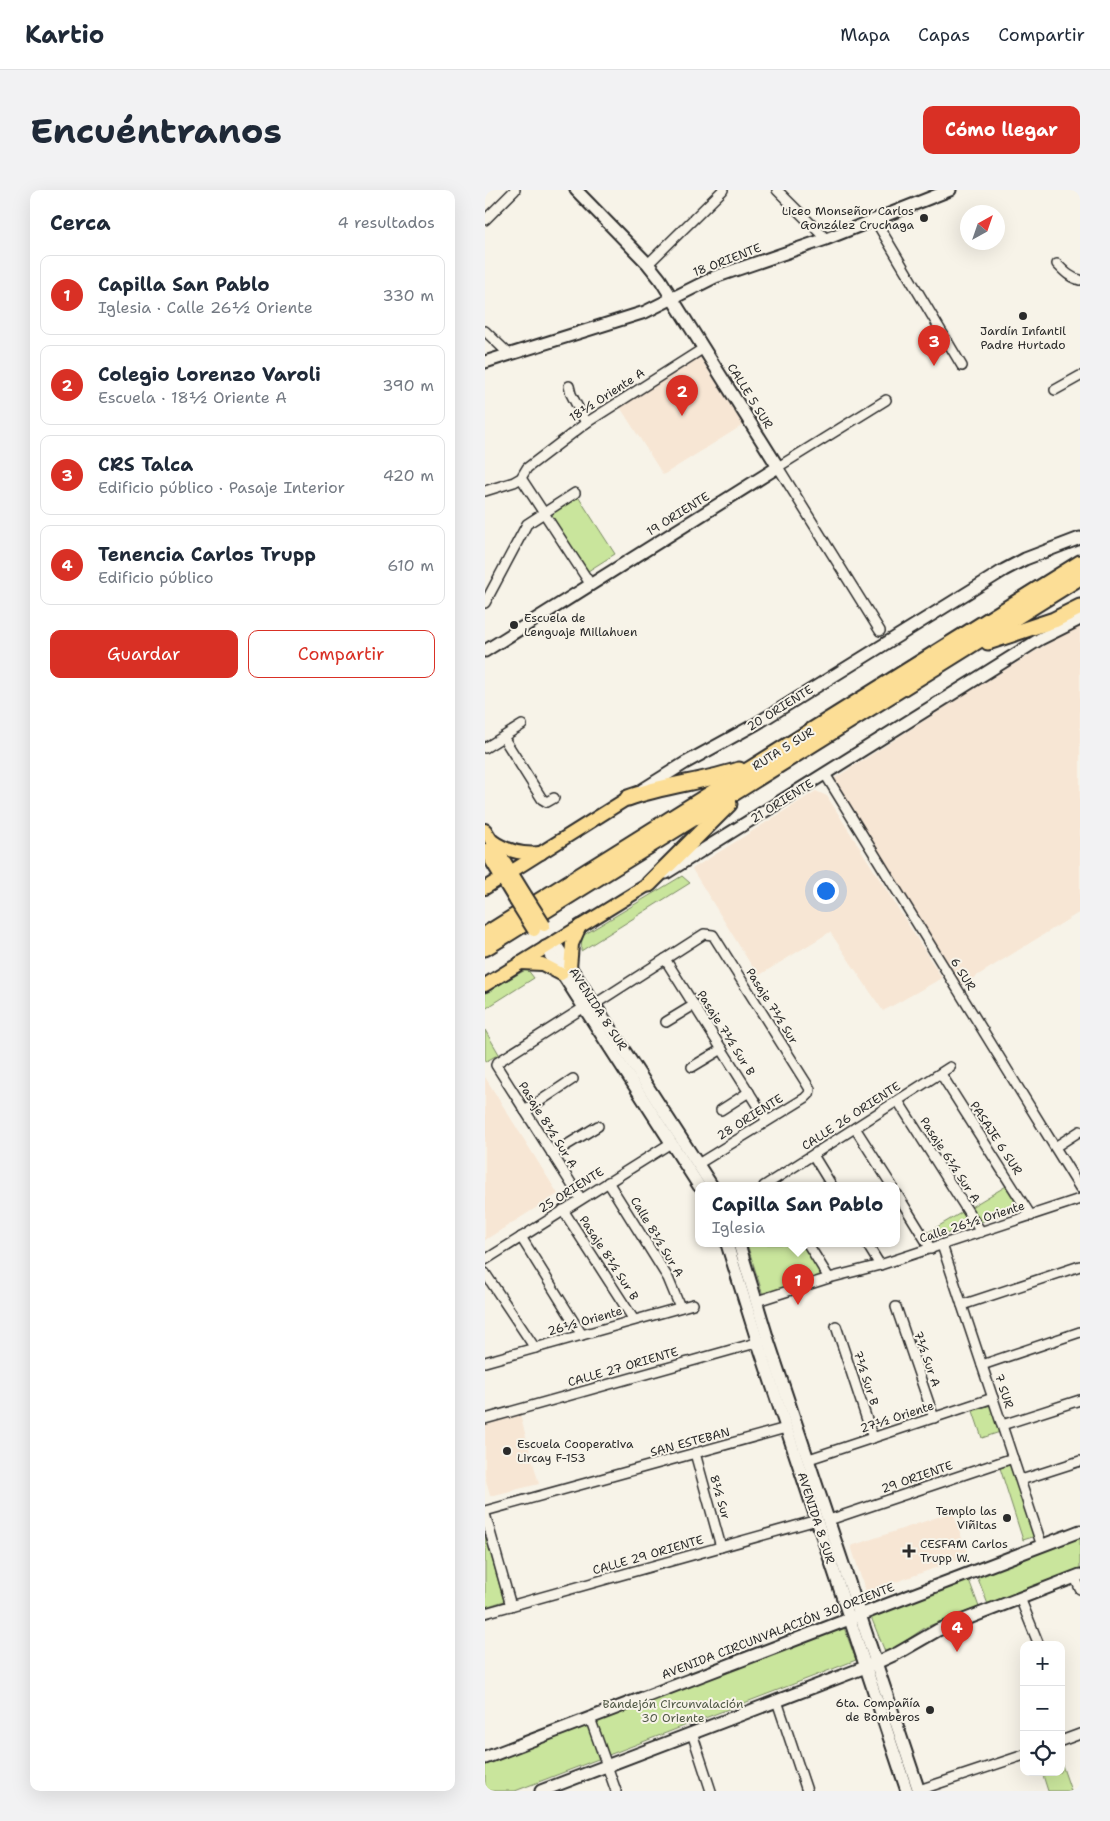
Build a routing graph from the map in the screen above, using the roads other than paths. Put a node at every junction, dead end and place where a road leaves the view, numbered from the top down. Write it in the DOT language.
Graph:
graph roads {
  1 [pos="515,190"];
  2 [pos="576,190"];
  3 [pos="723,190"];
  4 [pos="777,190"];
  5 [pos="950,190"];
  6 [pos="485,220"];
  7 [pos="875,220"];
  8 [pos="826,239"];
  9 [pos="648,264"];
  10 [pos="1057,264"];
  11 [pos="1080,280"];
  12 [pos="673,299"];
  13 [pos="485,331"];
  14 [pos="703,348"];
  15 [pos="509,354"];
  16 [pos="485,362"];
  17 [pos="962,366"];
  18 [pos="1080,376"];
  19 [pos="569,386"];
  20 [pos="1055,390"];
  21 [pos="885,400"];
  22 [pos="586,423"];
  23 [pos="778,467"];
  24 [pos="521,478"];
  25 [pos="485,491"];
  26 [pos="575,493"];
  27 [pos="543,512"];
  28 [pos="1080,538"];
  29 [pos="1080,551"];
  30 [pos="1080,563"];
  31 [pos="1080,577"];
  32 [pos="591,585"];
  33 [pos="485,603"];
  34 [pos="1080,607"];
  35 [pos="1004,610"];
  36 [pos="1080,619"];
  37 [pos="880,631"];
  38 [pos="485,651"];
  39 [pos="955,656"];
  40 [pos="522,725"];
  41 [pos="503,737"];
  42 [pos="485,748"];
  43 [pos="766,760"];
  44 [pos="825,774"];
  45 [pos="759,777"];
  46 [pos="554,798"];
  47 [pos="628,798"];
  48 [pos="487,840"];
  49 [pos="541,853"];
  50 [pos="506,875"];
  51 [pos="649,884"];
  52 [pos="485,888"];
  53 [pos="580,926"];
  54 [pos="485,935"];
  55 [pos="549,945"];
  56 [pos="485,948"];
  57 [pos="665,959"];
  58 [pos="520,963"];
  59 [pos="566,971"];
  60 [pos="485,985"];
  61 [pos="694,1005"];
  62 [pos="589,1006"];
  63 [pos="666,1022"];
  64 [pos="722,1049"];
  65 [pos="692,1067"];
  66 [pos="950,1067"];
  67 [pos="941,1074"];
  68 [pos="573,1079"];
  69 [pos="810,1089"];
  70 [pos="749,1092"];
  71 [pos="898,1101"];
  72 [pos="721,1110"];
  73 [pos="525,1111"];
  74 [pos="767,1120"];
  75 [pos="598,1126"];
  76 [pos="855,1128"];
  77 [pos="1080,1131"];
  78 [pos="671,1143"];
  79 [pos="1055,1147"];
  80 [pos="552,1154"];
  81 [pos="813,1155"];
  82 [pos="698,1164"];
  83 [pos="609,1182"];
  84 [pos="696,1182"];
  85 [pos="709,1182"];
  86 [pos="773,1182"];
  87 [pos="830,1182"];
  88 [pos="889,1182"];
  89 [pos="1080,1188"];
  90 [pos="900,1199"];
  91 [pos="581,1200"];
  92 [pos="1080,1200"];
  93 [pos="563,1210"];
  94 [pos="1031,1216"];
  95 [pos="981,1232"];
  96 [pos="521,1237"];
  97 [pos="942,1245"];
  98 [pos="728,1247"];
  99 [pos="740,1247"];
  100 [pos="810,1247"];
  101 [pos="869,1247"];
  102 [pos="931,1248"];
  103 [pos="485,1260"];
  104 [pos="880,1265"];
  105 [pos="1080,1266"];
  106 [pos="485,1273"];
  107 [pos="829,1278"];
  108 [pos="757,1301"];
  109 [pos="693,1304"];
  110 [pos="962,1304"];
  111 [pos="680,1307"];
  112 [pos="896,1307"];
  113 [pos="634,1320"];
  114 [pos="836,1326"];
  115 [pos="1080,1332"];
  116 [pos="583,1334"];
  117 [pos="763,1341"];
  118 [pos="535,1348"];
  119 [pos="485,1362"];
  120 [pos="982,1365"];
  121 [pos="993,1398"];
  122 [pos="1080,1400"];
  123 [pos="933,1418"];
  124 [pos="485,1419"];
  125 [pos="1002,1425"];
  126 [pos="786,1428"];
  127 [pos="873,1438"];
  128 [pos="695,1453"];
  129 [pos="1013,1458"];
  130 [pos="809,1460"];
  131 [pos="1080,1461"];
  132 [pos="1021,1480"];
  133 [pos="485,1512"];
  134 [pos="823,1520"];
  135 [pos="1080,1531"];
  136 [pos="1042,1546"];
  137 [pos="721,1547"];
  138 [pos="1078,1576"];
  139 [pos="1080,1589"];
  140 [pos="1020,1598"];
  141 [pos="511,1606"];
  142 [pos="485,1613"];
  143 [pos="861,1614"];
  144 [pos="849,1618"];
  145 [pos="1037,1641"];
  146 [pos="871,1665"];
  147 [pos="777,1701"];
  148 [pos="590,1718"];
  149 [pos="692,1733"];
  150 [pos="1080,1734"];
  151 [pos="1065,1740"];
  152 [pos="1020,1755"];
  153 [pos="485,1758"];
  154 [pos="607,1766"];
  155 [pos="541,1791"];
  156 [pos="615,1791"];
  157 [pos="711,1791"];
  158 [pos="807,1791"];
  159 [pos="915,1791"];
  1 -- 6 [label="street"];
  2 -- 9 [label="main road, CALLE 5 SUR"];
  3 -- 9 [label="street"];
  4 -- 8 [label="street"];
  5 -- 7 [label="main road, 18 ORIENTE"];
  7 -- 8 [label="main road, 18 ORIENTE"];
  7 -- 17 [label="street"];
  8 -- 12 [label="main road, 18 ORIENTE"];
  9 -- 12 [label="main road, CALLE 5 SUR"];
  10 -- 11 [label="street"];
  12 -- 14 [label="main road, CALLE 5 SUR"];
  12 -- 15 [label="main road, 18 ORIENTE"];
  13 -- 15 [label="street"];
  14 -- 22 [label="street, 18½ Oriente A"];
  14 -- 23 [label="main road, CALLE 5 SUR"];
  15 -- 16 [label="main road, 18 ORIENTE"];
  18 -- 20 [label="street"];
  19 -- 22 [label="street"];
  21 -- 23 [label="street, 19 ORIENTE"];
  22 -- 24 [label="street, 18½ Oriente A"];
  23 -- 32 [label="main road, 19 ORIENTE"];
  23 -- 37 [label="street, CALLE 5 SUR"];
  24 -- 25 [label="street"];
  24 -- 27 [label="street"];
  26 -- 27 [label="street"];
  27 -- 32 [label="street"];
  27 -- 33 [label="street"];
  28 -- 47 [label="main road, 20 ORIENTE"];
  29 -- 35 [label="highway"];
  30 -- 35 [label="highway, RUTA 5 SUR"];
  31 -- 39 [label="highway, RUTA 5 SUR"];
  32 -- 38 [label="main road, 19 ORIENTE"];
  34 -- 39 [label="highway"];
  35 -- 43 [label="highway, RUTA 5 SUR"];
  36 -- 44 [label="main road, 21 ORIENTE"];
  39 -- 45 [label="highway, RUTA 5 SUR"];
  40 -- 41 [label="street"];
  41 -- 42 [label="street"];
  41 -- 46 [label="street"];
  43 -- 47 [label="highway"];
  43 -- 54 [label="highway, RUTA 5 SUR"];
  44 -- 51 [label="main road, 21 ORIENTE"];
  44 -- 79 [label="street, 6 SUR"];
  45 -- 51 [label="highway"];
  45 -- 56 [label="highway, RUTA 5 SUR"];
  47 -- 49 [label="main road, 20 ORIENTE"];
  48 -- 49 [label="main road"];
  48 -- 50 [label="main road, AVENIDA 8 SUR"];
  49 -- 50 [label="main road, 20 ORIENTE"];
  50 -- 52 [label="main road, 20 ORIENTE"];
  50 -- 55 [label="main road, AVENIDA 8 SUR, bridge"];
  51 -- 53 [label="main road, 21 ORIENTE"];
  53 -- 55 [label="main road, 21 ORIENTE"];
  53 -- 59 [label="main road"];
  55 -- 58 [label="main road, 21 ORIENTE"];
  55 -- 59 [label="main road, AVENIDA 8 SUR"];
  57 -- 61 [label="street, Pasaje 7½ Sur B"];
  57 -- 62 [label="street"];
  57 -- 69 [label="street, Pasaje 7½ Sur"];
  58 -- 59 [label="main road"];
  58 -- 60 [label="main road, 21 ORIENTE"];
  59 -- 62 [label="main road, AVENIDA 8 SUR"];
  61 -- 63 [label="street"];
  61 -- 64 [label="street, Pasaje 7½ Sur B"];
  62 -- 73 [label="street, Pasaje 8½ Sur A"];
  62 -- 78 [label="main road, AVENIDA 8 SUR"];
  62 -- 82 [label="main road, AVENIDA 8 SUR"];
  64 -- 65 [label="street"];
  64 -- 70 [label="street, Pasaje 7½ Sur B"];
  66 -- 67 [label="street, CALLE 26 ORIENTE"];
  67 -- 71 [label="street, CALLE 26 ORIENTE"];
  67 -- 94 [label="street, PASAJE 6 SUR"];
  68 -- 73 [label="street"];
  69 -- 74 [label="street, 28 ORIENTE"];
  70 -- 72 [label="street"];
  70 -- 74 [label="street, Pasaje 7½ Sur B"];
  71 -- 76 [label="street, CALLE 26 ORIENTE"];
  71 -- 95 [label="street, Pasaje 6½ Sur A"];
  73 -- 80 [label="street, Pasaje 8½ Sur A"];
  74 -- 82 [label="street, 28 ORIENTE"];
  75 -- 80 [label="street"];
  76 -- 81 [label="street, CALLE 26 ORIENTE"];
  76 -- 88 [label="street"];
  77 -- 79 [label="street"];
  78 -- 83 [label="street, 25 ORIENTE"];
  78 -- 84 [label="main road, AVENIDA 8 SUR"];
  79 -- 89 [label="street, 6 SUR"];
  80 -- 91 [label="street, Pasaje 8½ Sur A"];
  81 -- 86 [label="street, CALLE 26 ORIENTE"];
  81 -- 87 [label="street"];
  82 -- 85 [label="main road, AVENIDA 8 SUR"];
  83 -- 91 [label="street, 25 ORIENTE"];
  83 -- 111 [label="street, Calle 8½ Sur A"];
  90 -- 102 [label="street"];
  91 -- 93 [label="street, 25 ORIENTE"];
  92 -- 94 [label="street, Calle 26½ Oriente"];
  93 -- 96 [label="street, 25 ORIENTE"];
  93 -- 113 [label="street, Pasaje 8½ Sur B"];
  94 -- 95 [label="street, Calle 26½ Oriente"];
  95 -- 97 [label="street, Calle 26½ Oriente"];
  96 -- 103 [label="street, 25 ORIENTE"];
  96 -- 116 [label="street"];
  97 -- 102 [label="street, Calle 26½ Oriente"];
  97 -- 110 [label="street, 7 SUR"];
  98 -- 117 [label="main road, AVENIDA 8 SUR"];
  99 -- 108 [label="main road, AVENIDA 8 SUR"];
  100 -- 107 [label="street"];
  101 -- 104 [label="street"];
  102 -- 104 [label="street, Calle 26½ Oriente"];
  104 -- 107 [label="street, Calle 26½ Oriente"];
  105 -- 110 [label="street"];
  106 -- 118 [label="street"];
  107 -- 108 [label="street, Calle 26½ Oriente"];
  108 -- 117 [label="main road, AVENIDA 8 SUR"];
  109 -- 111 [label="street, 26½ Oriente"];
  110 -- 120 [label="street, 7 SUR"];
  111 -- 113 [label="street, 26½ Oriente"];
  112 -- 123 [label="street, 7½ Sur A"];
  113 -- 116 [label="street, 26½ Oriente"];
  114 -- 127 [label="street, 7½ Sur B"];
  115 -- 120 [label="street"];
  116 -- 118 [label="street, 26½ Oriente"];
  117 -- 124 [label="street, CALLE 27 ORIENTE"];
  117 -- 126 [label="main road, AVENIDA 8 SUR"];
  117 -- 130 [label="main road, AVENIDA 8 SUR"];
  118 -- 119 [label="street, 26½ Oriente"];
  120 -- 121 [label="street, 7 SUR"];
  121 -- 123 [label="street, 27½ Oriente"];
  121 -- 125 [label="street, 7 SUR"];
  122 -- 125 [label="street"];
  123 -- 127 [label="street, 27½ Oriente"];
  125 -- 129 [label="street, 7 SUR"];
  126 -- 128 [label="street, SAN ESTEBAN"];
  126 -- 134 [label="main road, AVENIDA 8 SUR"];
  127 -- 130 [label="street, 27½ Oriente"];
  128 -- 133 [label="street, SAN ESTEBAN"];
  128 -- 137 [label="street, 8½ Sur"];
  129 -- 132 [label="street, 7 SUR"];
  129 -- 134 [label="street, 29 ORIENTE"];
  130 -- 134 [label="main road, AVENIDA 8 SUR"];
  131 -- 132 [label="street"];
  132 -- 136 [label="street, 7 SUR"];
  133 -- 141 [label="street"];
  134 -- 137 [label="street, CALLE 29 ORIENTE"];
  134 -- 143 [label="main road, AVENIDA 8 SUR"];
  134 -- 144 [label="main road, AVENIDA 8 SUR"];
  135 -- 136 [label="main road, AVENIDA CIRCUNVALACIÓN 30 ORIENTE"];
  136 -- 143 [label="main road, AVENIDA CIRCUNVALACIÓN 30 ORIENTE"];
  137 -- 141 [label="street, CALLE 29 ORIENTE"];
  138 -- 139 [label="street"];
  138 -- 140 [label="main road"];
  140 -- 145 [label="street"];
  140 -- 146 [label="main road"];
  141 -- 142 [label="street, CALLE 29 ORIENTE"];
  143 -- 144 [label="main road, AVENIDA CIRCUNVALACIÓN 30 ORIENTE"];
  143 -- 146 [label="main road, AVENIDA 8 SUR"];
  144 -- 146 [label="main road, AVENIDA 8 SUR"];
  144 -- 148 [label="main road, AVENIDA CIRCUNVALACIÓN 30 ORIENTE"];
  146 -- 147 [label="main road"];
  146 -- 159 [label="main road, AVENIDA 8 SUR"];
  147 -- 149 [label="main road"];
  147 -- 158 [label="street"];
  148 -- 153 [label="main road, AVENIDA CIRCUNVALACIÓN 30 ORIENTE"];
  148 -- 154 [label="street"];
  149 -- 154 [label="main road"];
  149 -- 157 [label="street"];
  150 -- 151 [label="street"];
  152 -- 159 [label="street"];
  154 -- 155 [label="main road"];
  154 -- 156 [label="street"];
}
